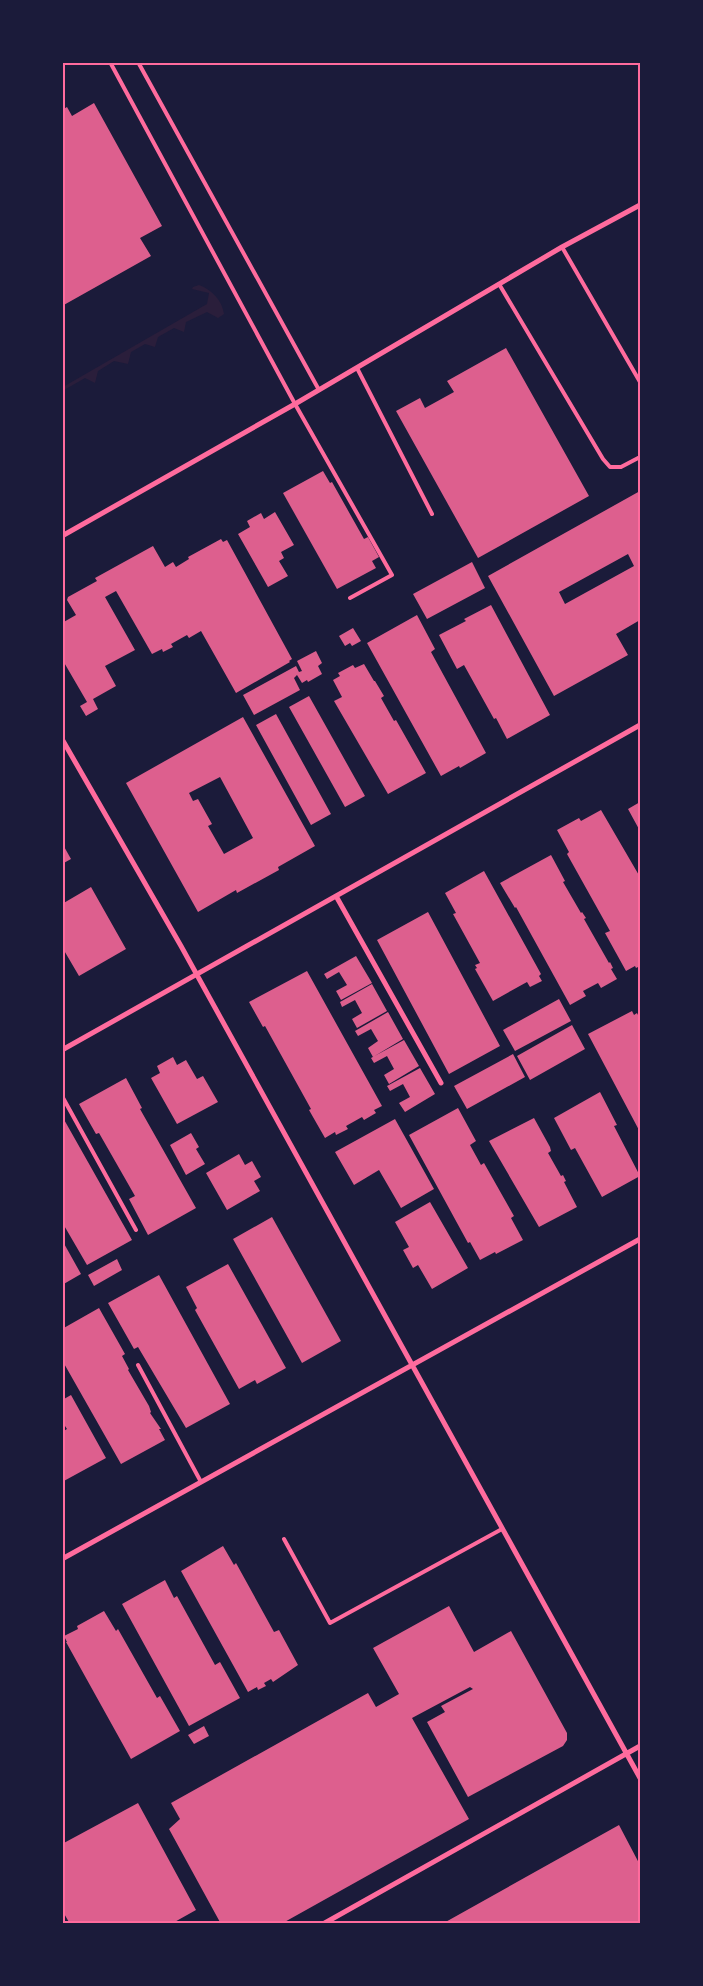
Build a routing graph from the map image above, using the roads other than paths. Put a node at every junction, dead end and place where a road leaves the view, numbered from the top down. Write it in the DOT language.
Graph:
graph roads {
  1 [pos="110,62"];
  2 [pos="138,62"];
  3 [pos="640,205"];
  4 [pos="562,247"];
  5 [pos="500,284"];
  6 [pos="357,368"];
  7 [pos="640,382"];
  8 [pos="319,390"];
  9 [pos="296,404"];
  10 [pos="640,457"];
  11 [pos="432,514"];
  12 [pos="62,536"];
  13 [pos="350,598"];
  14 [pos="640,726"];
  15 [pos="62,738"];
  16 [pos="336,896"];
  17 [pos="196,974"];
  18 [pos="62,1050"];
  19 [pos="441,1083"];
  20 [pos="62,1096"];
  21 [pos="136,1230"];
  22 [pos="640,1239"];
  23 [pos="411,1365"];
  24 [pos="138,1366"];
  25 [pos="201,1482"];
  26 [pos="502,1529"];
  27 [pos="284,1539"];
  28 [pos="62,1559"];
  29 [pos="640,1746"];
  30 [pos="627,1754"];
  31 [pos="640,1778"];
  32 [pos="323,1924"];
  1 -- 9 [label="lane"];
  2 -- 8 [label="lane"];
  3 -- 4 [label="street"];
  4 -- 5 [label="street"];
  4 -- 7 [label="lane"];
  5 -- 6 [label="street"];
  5 -- 10 [label="lane"];
  6 -- 8 [label="street"];
  6 -- 11 [label="lane"];
  8 -- 9 [label="street"];
  9 -- 12 [label="street"];
  9 -- 13 [label="lane"];
  14 -- 16 [label="street"];
  15 -- 17 [label="street"];
  16 -- 17 [label="street"];
  16 -- 19 [label="street"];
  17 -- 18 [label="street"];
  17 -- 23 [label="street"];
  20 -- 21 [label="lane"];
  22 -- 23 [label="street"];
  23 -- 25 [label="street"];
  23 -- 26 [label="street"];
  24 -- 25 [label="lane"];
  25 -- 28 [label="street"];
  26 -- 27 [label="lane"];
  26 -- 30 [label="street"];
  29 -- 30 [label="street"];
  30 -- 31 [label="street"];
  30 -- 32 [label="street"];
}
